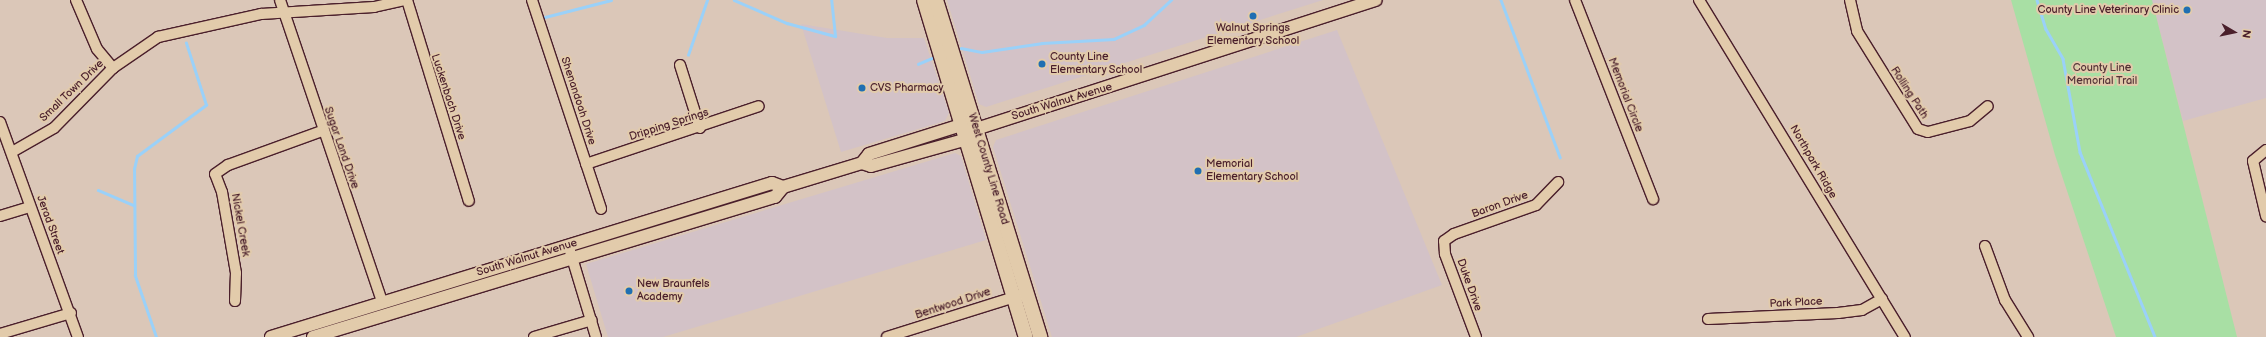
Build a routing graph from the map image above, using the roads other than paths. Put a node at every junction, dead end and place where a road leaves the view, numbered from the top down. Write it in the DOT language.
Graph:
graph roads {
  1 [pos="76,0"];
  2 [pos="280,0"];
  3 [pos="406,0"];
  4 [pos="532,0"];
  5 [pos="924,0"];
  6 [pos="936,0"];
  7 [pos="1376,0"];
  8 [pos="1575,0"];
  9 [pos="1699,0"];
  10 [pos="1850,0"];
  11 [pos="283,12"];
  12 [pos="680,65"];
  13 [pos="113,68"];
  14 [pos="759,106"];
  15 [pos="1988,106"];
  16 [pos="0,122"];
  17 [pos="700,128"];
  18 [pos="322,131"];
  19 [pos="969,131"];
  20 [pos="2266,150"];
  21 [pos="12,152"];
  22 [pos="586,164"];
  23 [pos="1558,182"];
  24 [pos="783,187"];
  25 [pos="1653,199"];
  26 [pos="469,201"];
  27 [pos="30,207"];
  28 [pos="602,209"];
  29 [pos="0,216"];
  30 [pos="2266,216"];
  31 [pos="1444,241"];
  32 [pos="569,245"];
  33 [pos="1985,246"];
  34 [pos="572,259"];
  35 [pos="1020,295"];
  36 [pos="1882,299"];
  37 [pos="235,300"];
  38 [pos="382,302"];
  39 [pos="71,313"];
  40 [pos="1708,319"];
  41 [pos="592,320"];
  42 [pos="0,334"];
  43 [pos="78,337"];
  44 [pos="271,337"];
  45 [pos="313,337"];
  46 [pos="534,337"];
  47 [pos="596,337"];
  48 [pos="887,337"];
  49 [pos="1026,337"];
  50 [pos="1040,337"];
  51 [pos="1476,337"];
  52 [pos="1906,337"];
  53 [pos="2028,337"];
  1 -- 13 [label="street"];
  2 -- 11 [label="street, Sugar Land Drive"];
  3 -- 11 [label="street, Small Town Drive"];
  3 -- 26 [label="street, Luckenbach Drive"];
  4 -- 22 [label="street, Shenandoah Drive"];
  5 -- 19 [label="main road, West County Line Road"];
  6 -- 19 [label="main road, West County Line Road"];
  7 -- 19 [label="street, South Walnut Avenue"];
  8 -- 25 [label="street, Memorial Circle"];
  9 -- 36 [label="street, Northpark Ridge"];
  10 -- 15 [label="street, Rolling Path"];
  11 -- 13 [label="street, Small Town Drive"];
  11 -- 18 [label="street, Sugar Land Drive"];
  12 -- 17 [label="street"];
  13 -- 21 [label="street, Small Town Drive"];
  14 -- 17 [label="street, Dripping Springs"];
  16 -- 21 [label="street, Jerad Street"];
  17 -- 22 [label="street, Dripping Springs"];
  18 -- 37 [label="street, Nickel Creek"];
  18 -- 38 [label="street, Sugar Land Drive"];
  19 -- 24 [label="street, South Walnut Avenue"];
  19 -- 35 [label="main road, West County Line Road"];
  20 -- 30 [label="street"];
  21 -- 27 [label="street, Jerad Street"];
  22 -- 28 [label="street, Shenandoah Drive"];
  23 -- 31 [label="street, Baron Drive"];
  24 -- 32 [label="street, South Walnut Avenue"];
  24 -- 34 [label="street, South Walnut Avenue"];
  27 -- 29 [label="street"];
  27 -- 39 [label="street, Jerad Street"];
  31 -- 51 [label="street, Duke Drive"];
  32 -- 34 [label="street"];
  32 -- 38 [label="street, South Walnut Avenue"];
  33 -- 53 [label="street"];
  34 -- 41 [label="street"];
  34 -- 45 [label="street, South Walnut Avenue"];
  35 -- 48 [label="street, Bentwood Drive"];
  35 -- 49 [label="main road, West County Line Road"];
  35 -- 50 [label="main road, West County Line Road"];
  36 -- 40 [label="street, Park Place"];
  36 -- 52 [label="street, Northpark Ridge"];
  38 -- 44 [label="street, South Walnut Avenue"];
  39 -- 42 [label="street"];
  39 -- 43 [label="street, Jerad Street"];
  41 -- 46 [label="street"];
  41 -- 47 [label="street"];
}
